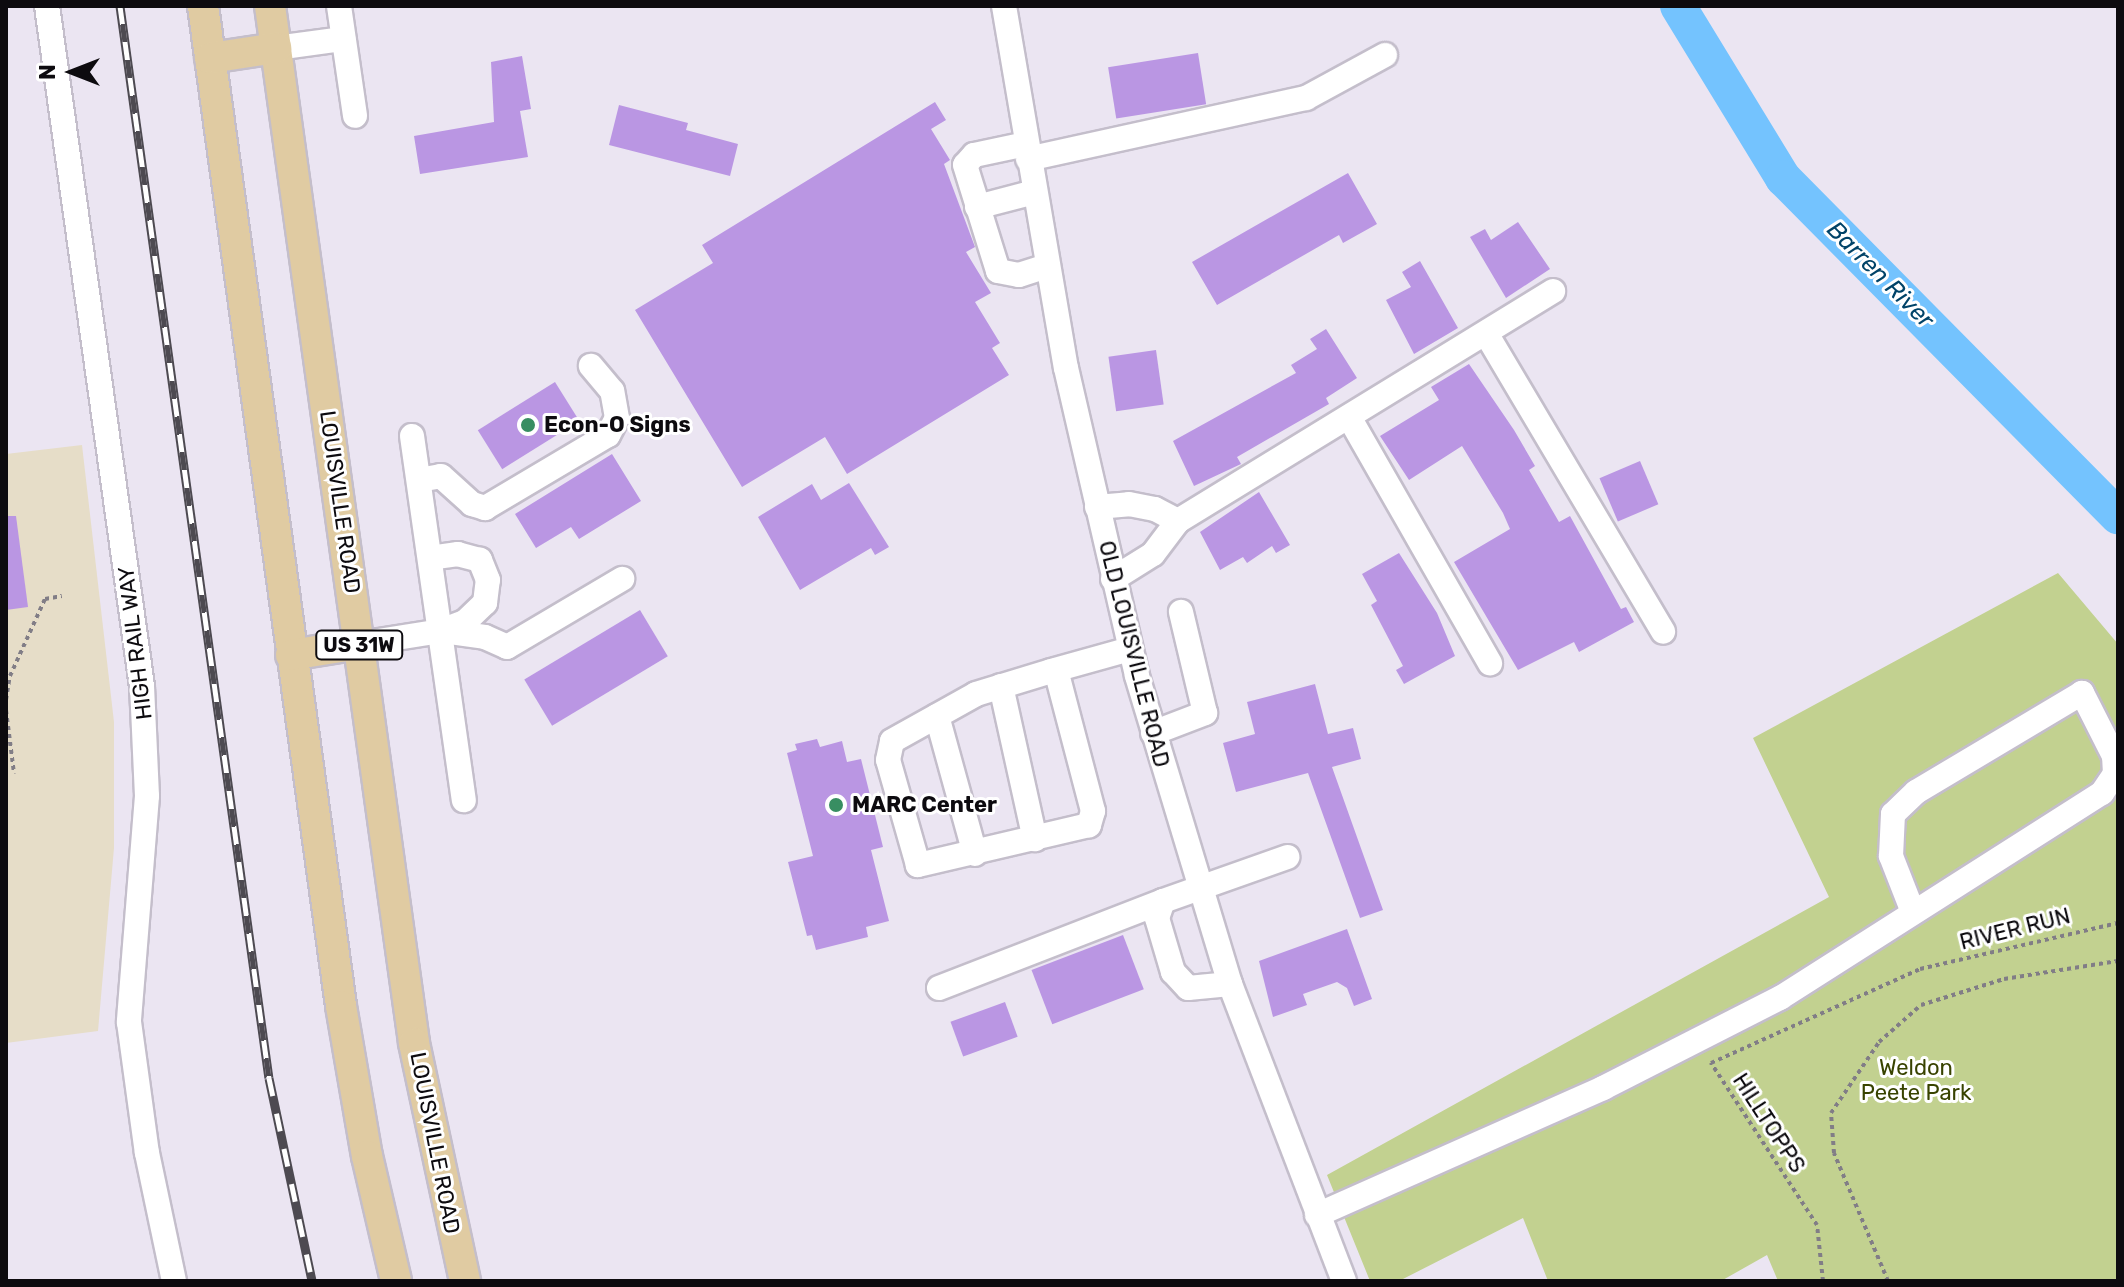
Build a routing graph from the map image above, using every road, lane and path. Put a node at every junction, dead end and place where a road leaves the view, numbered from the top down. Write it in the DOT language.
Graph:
graph roads {
  1 [pos="47,6"];
  2 [pos="203,6"];
  3 [pos="270,6"];
  4 [pos="339,6"];
  5 [pos="1004,6"];
  6 [pos="343,39"];
  7 [pos="276,48"];
  8 [pos="1385,55"];
  9 [pos="210,58"];
  10 [pos="355,116"];
  11 [pos="1027,151"];
  12 [pos="1034,192"];
  13 [pos="977,207"];
  14 [pos="1047,266"];
  15 [pos="1553,291"];
  16 [pos="1487,335"];
  17 [pos="591,366"];
  18 [pos="1349,417"];
  19 [pos="412,436"];
  20 [pos="419,480"];
  21 [pos="1097,507"];
  22 [pos="1178,521"];
  23 [pos="430,558"];
  24 [pos="622,579"];
  25 [pos="1113,579"];
  26 [pos="62,596"];
  27 [pos="1181,612"];
  28 [pos="441,631"];
  29 [pos="1663,632"];
  30 [pos="359,644"];
  31 [pos="1130,649"];
  32 [pos="291,655"];
  33 [pos="1490,663"];
  34 [pos="1056,670"];
  35 [pos="1001,686"];
  36 [pos="6,700"];
  37 [pos="6,710"];
  38 [pos="937,716"];
  39 [pos="1153,733"];
  40 [pos="14,773"];
  41 [pos="464,800"];
  42 [pos="1035,839"];
  43 [pos="975,854"];
  44 [pos="1287,857"];
  45 [pos="1199,889"];
  46 [pos="1163,901"];
  47 [pos="1913,912"];
  48 [pos="2118,923"];
  49 [pos="2118,961"];
  50 [pos="1920,969"];
  51 [pos="1230,984"];
  52 [pos="939,988"];
  53 [pos="1317,1215"];
  54 [pos="174,1281"];
  55 [pos="396,1281"];
  56 [pos="465,1281"];
  57 [pos="1344,1281"];
  58 [pos="1823,1281"];
  59 [pos="1888,1281"];
  1 -- 54 [label="street, HIGH RAIL WAY"];
  2 -- 9 [label="main road, US 31W"];
  3 -- 7 [label="main road, LOUISVILLE ROAD / US 31W"];
  4 -- 6 [label="street"];
  5 -- 11 [label="street, OLD LOUISVILLE ROAD"];
  6 -- 7 [label="street"];
  6 -- 10 [label="street"];
  7 -- 9 [label="main road"];
  7 -- 30 [label="main road, LOUISVILLE ROAD / US 31W"];
  8 -- 11 [label="street"];
  9 -- 32 [label="main road, US 31W"];
  11 -- 12 [label="street, OLD LOUISVILLE ROAD"];
  11 -- 13 [label="street"];
  12 -- 13 [label="street"];
  12 -- 14 [label="street, OLD LOUISVILLE ROAD"];
  13 -- 14 [label="street"];
  14 -- 21 [label="street, OLD LOUISVILLE ROAD"];
  15 -- 16 [label="street"];
  16 -- 18 [label="street"];
  16 -- 29 [label="street"];
  17 -- 20 [label="street"];
  18 -- 22 [label="street"];
  18 -- 33 [label="street"];
  19 -- 20 [label="street"];
  20 -- 23 [label="street"];
  21 -- 22 [label="street"];
  21 -- 25 [label="street, OLD LOUISVILLE ROAD"];
  22 -- 25 [label="street"];
  23 -- 28 [label="street"];
  23 -- 28 [label="street"];
  24 -- 28 [label="street"];
  25 -- 31 [label="street, OLD LOUISVILLE ROAD"];
  26 -- 36 [label="path"];
  27 -- 39 [label="street"];
  28 -- 30 [label="street"];
  28 -- 41 [label="street"];
  30 -- 32 [label="main road"];
  30 -- 56 [label="main road, LOUISVILLE ROAD / US 31W"];
  31 -- 34 [label="street"];
  31 -- 39 [label="street, OLD LOUISVILLE ROAD"];
  32 -- 55 [label="main road, US 31W"];
  34 -- 35 [label="street"];
  34 -- 42 [label="street"];
  35 -- 38 [label="street"];
  35 -- 42 [label="street"];
  37 -- 40 [label="path"];
  38 -- 43 [label="street"];
  38 -- 43 [label="street"];
  39 -- 45 [label="street, OLD LOUISVILLE ROAD"];
  42 -- 43 [label="street"];
  44 -- 45 [label="street"];
  45 -- 46 [label="street"];
  45 -- 51 [label="street, OLD LOUISVILLE ROAD"];
  46 -- 51 [label="street"];
  46 -- 52 [label="street"];
  47 -- 47 [label="street"];
  47 -- 53 [label="street"];
  48 -- 50 [label="path, RIVER RUN"];
  49 -- 59 [label="path"];
  50 -- 58 [label="path, HILLTOPPS"];
  51 -- 53 [label="street, OLD LOUISVILLE ROAD"];
  53 -- 57 [label="street, OLD LOUISVILLE ROAD"];
}
